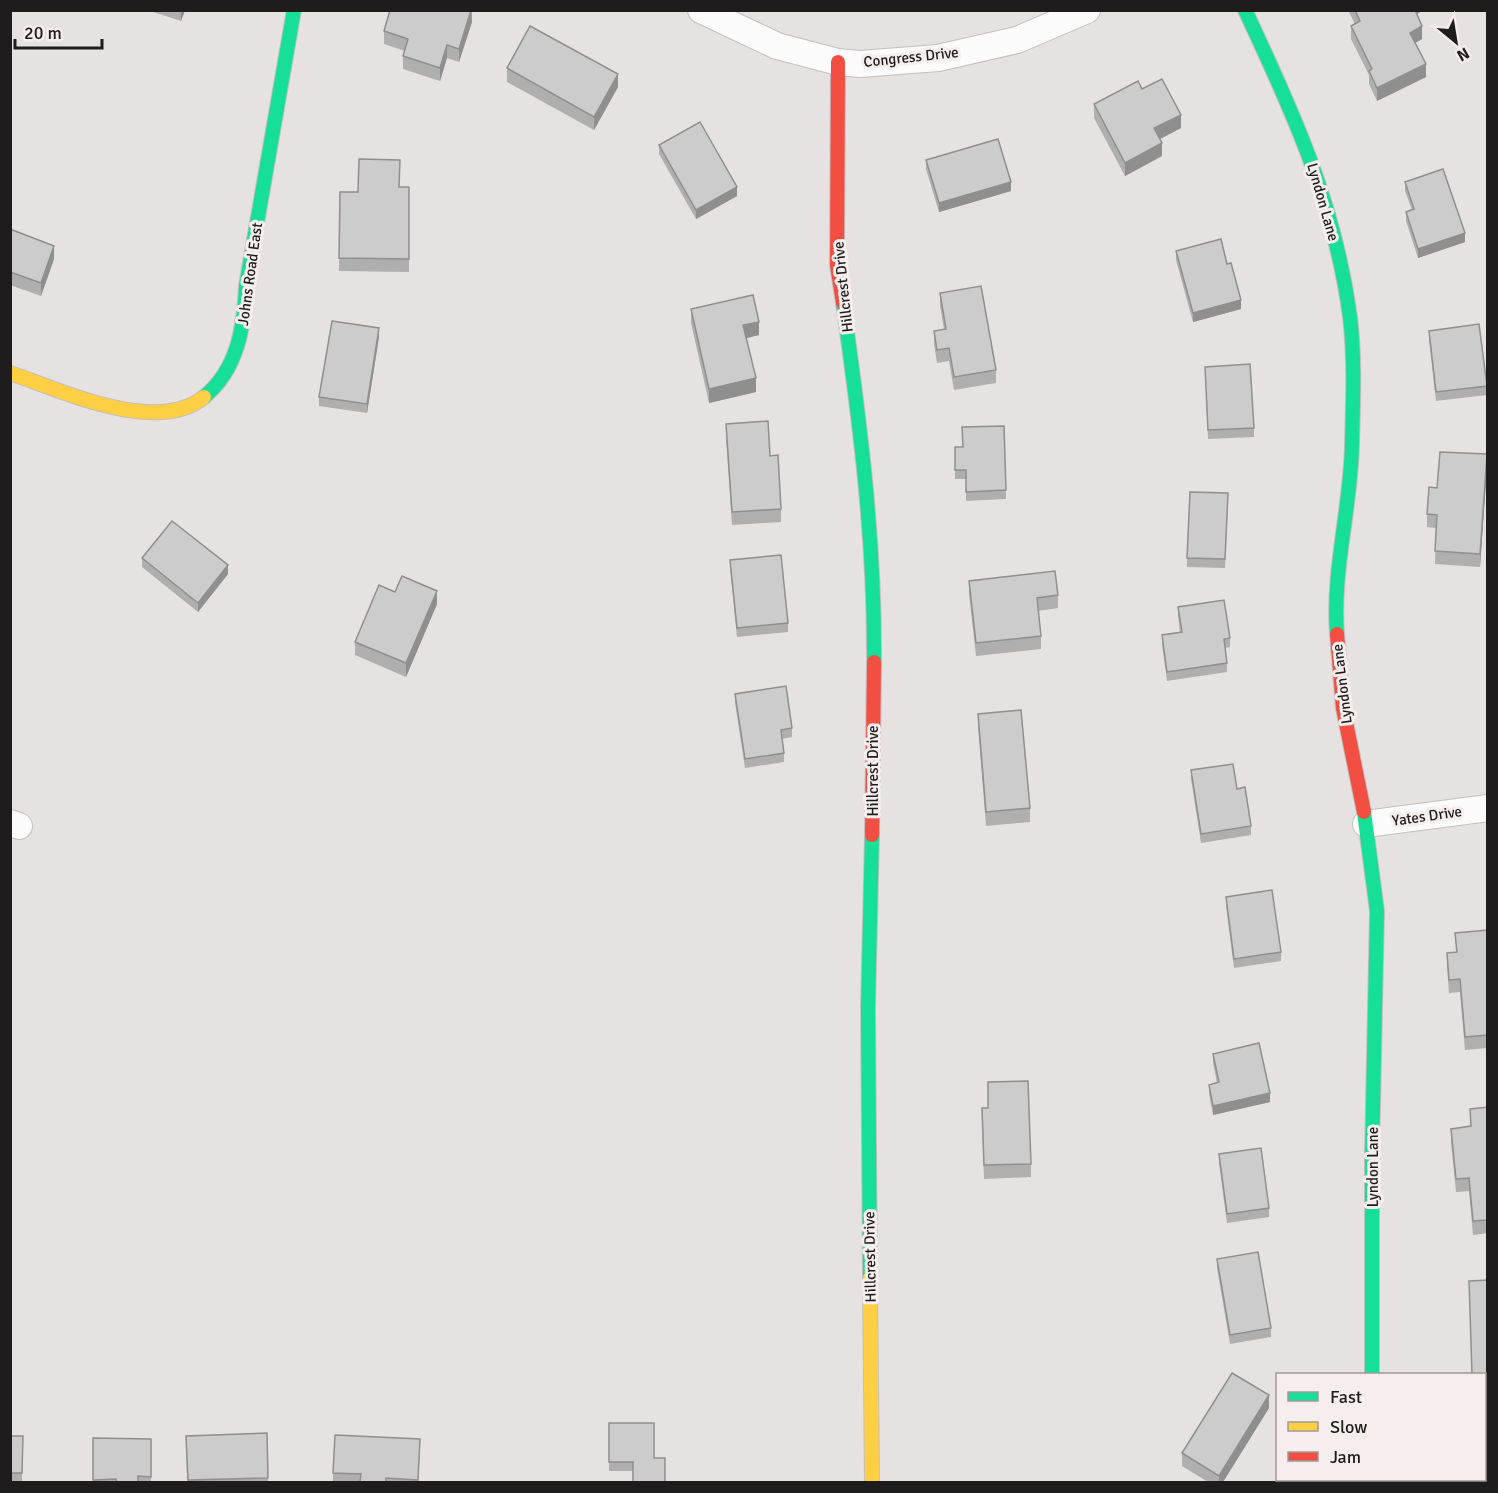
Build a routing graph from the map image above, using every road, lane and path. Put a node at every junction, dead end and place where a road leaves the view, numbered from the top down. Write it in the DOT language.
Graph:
graph roads {
  1 [pos="294,10"];
  2 [pos="701,10"];
  3 [pos="1087,10"];
  4 [pos="1245,10"];
  5 [pos="838,62"];
  6 [pos="10,373"];
  7 [pos="1488,808"];
  8 [pos="1366,824"];
  9 [pos="1372,1373"];
  10 [pos="872,1482"];
  1 -- 6 [label="street, Johns Road East"];
  2 -- 5 [label="street, Congress Drive"];
  3 -- 5 [label="street, Congress Drive"];
  4 -- 8 [label="street, Lyndon Lane"];
  5 -- 10 [label="street, Hillcrest Drive"];
  7 -- 8 [label="street, Yates Drive"];
  8 -- 9 [label="street, Lyndon Lane"];
}
